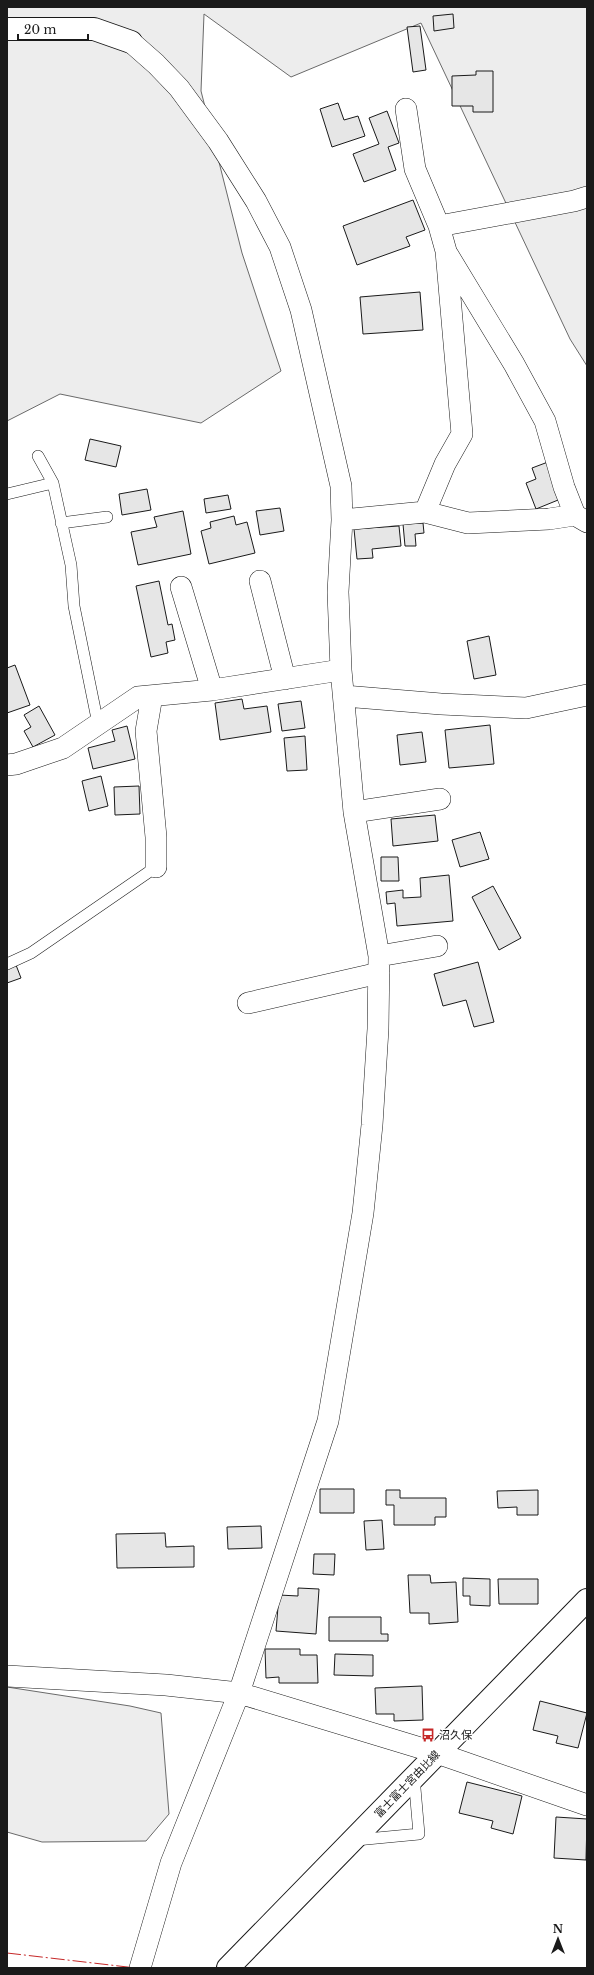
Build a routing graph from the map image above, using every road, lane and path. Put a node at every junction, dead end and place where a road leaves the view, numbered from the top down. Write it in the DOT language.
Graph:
graph roads {
  1 [pos="7,29"];
  2 [pos="131,42"];
  3 [pos="406,109"];
  4 [pos="587,197"];
  5 [pos="439,226"];
  6 [pos="446,251"];
  7 [pos="38,456"];
  8 [pos="53,483"];
  9 [pos="7,494"];
  10 [pos="425,512"];
  11 [pos="107,517"];
  12 [pos="581,518"];
  13 [pos="342,520"];
  14 [pos="61,523"];
  15 [pos="260,581"];
  16 [pos="181,587"];
  17 [pos="341,670"];
  18 [pos="285,679"];
  19 [pos="212,690"];
  20 [pos="587,695"];
  21 [pos="152,696"];
  22 [pos="344,696"];
  23 [pos="98,724"];
  24 [pos="7,765"];
  25 [pos="440,799"];
  26 [pos="354,812"];
  27 [pos="156,867"];
  28 [pos="437,946"];
  29 [pos="7,964"];
  30 [pos="379,965"];
  31 [pos="248,1003"];
  32 [pos="587,1600"];
  33 [pos="7,1676"];
  34 [pos="239,1693"];
  35 [pos="437,1753"];
  36 [pos="414,1776"];
  37 [pos="587,1805"];
  38 [pos="352,1840"];
  39 [pos="140,1968"];
  40 [pos="228,1968"];
  1 -- 2 [label="main road"];
  2 -- 13 [label="street"];
  3 -- 5 [label="street"];
  4 -- 5 [label="street"];
  5 -- 6 [label="street"];
  6 -- 10 [label="street"];
  6 -- 12 [label="street"];
  7 -- 8 [label="lane"];
  8 -- 9 [label="lane"];
  8 -- 14 [label="lane"];
  10 -- 12 [label="street"];
  10 -- 13 [label="street"];
  11 -- 14 [label="lane"];
  13 -- 17 [label="street"];
  14 -- 23 [label="lane"];
  15 -- 18 [label="street"];
  16 -- 19 [label="street"];
  17 -- 18 [label="street"];
  17 -- 22 [label="street"];
  18 -- 19 [label="street"];
  19 -- 21 [label="street"];
  20 -- 22 [label="street"];
  21 -- 23 [label="street"];
  21 -- 27 [label="street"];
  22 -- 26 [label="street"];
  23 -- 24 [label="street"];
  25 -- 26 [label="street"];
  26 -- 30 [label="street"];
  27 -- 29 [label="lane"];
  28 -- 30 [label="street"];
  30 -- 31 [label="street"];
  30 -- 34 [label="street"];
  32 -- 35 [label="main road, 富士富士宮由比線"];
  33 -- 34 [label="street"];
  34 -- 35 [label="street"];
  34 -- 39 [label="street"];
  35 -- 36 [label="main road, 富士富士宮由比線"];
  35 -- 37 [label="street"];
  36 -- 38 [label="main road, 富士富士宮由比線"];
  36 -- 38 [label="lane"];
  38 -- 40 [label="main road, 富士富士宮由比線"];
}
